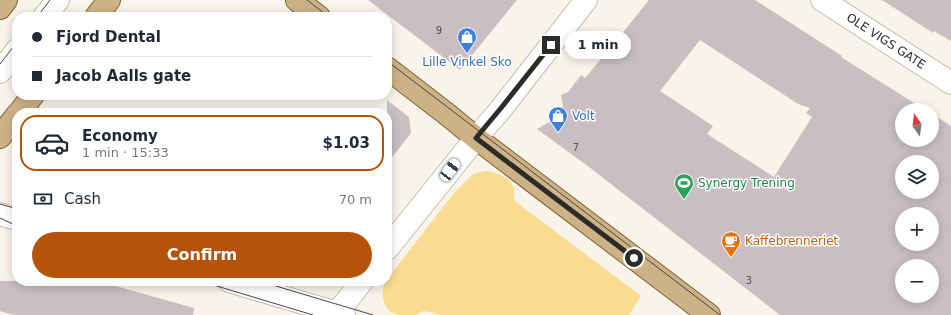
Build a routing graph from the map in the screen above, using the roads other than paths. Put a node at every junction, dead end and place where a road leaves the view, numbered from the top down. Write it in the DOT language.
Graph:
graph roads {
  1 [pos="6,0"];
  2 [pos="58,0"];
  3 [pos="110,0"];
  4 [pos="297,0"];
  5 [pos="586,0"];
  6 [pos="822,0"];
  7 [pos="0,8"];
  8 [pos="48,12"];
  9 [pos="100,12"];
  10 [pos="313,12"];
  11 [pos="12,56"];
  12 [pos="0,72"];
  13 [pos="392,72"];
  14 [pos="951,83"];
  15 [pos="29,100"];
  16 [pos="23,108"];
  17 [pos="12,122"];
  18 [pos="0,137"];
  19 [pos="476,138"];
  20 [pos="0,214"];
  21 [pos="12,218"];
  22 [pos="392,243"];
  23 [pos="246,286"];
  24 [pos="358,286"];
  25 [pos="338,314"];
  26 [pos="709,315"];
  1 -- 7 [label="main road"];
  2 -- 8 [label="street"];
  3 -- 9 [label="main road"];
  4 -- 10 [label="main road"];
  5 -- 19 [label="street"];
  6 -- 14 [label="street, OLE VIGS GATE"];
  11 -- 12 [label="street"];
  13 -- 19 [label="main road"];
  15 -- 16 [label="main road"];
  17 -- 18 [label="main road"];
  19 -- 22 [label="street"];
  19 -- 26 [label="main road"];
  20 -- 21 [label="street"];
  23 -- 25 [label="street"];
  24 -- 25 [label="street"];
}
